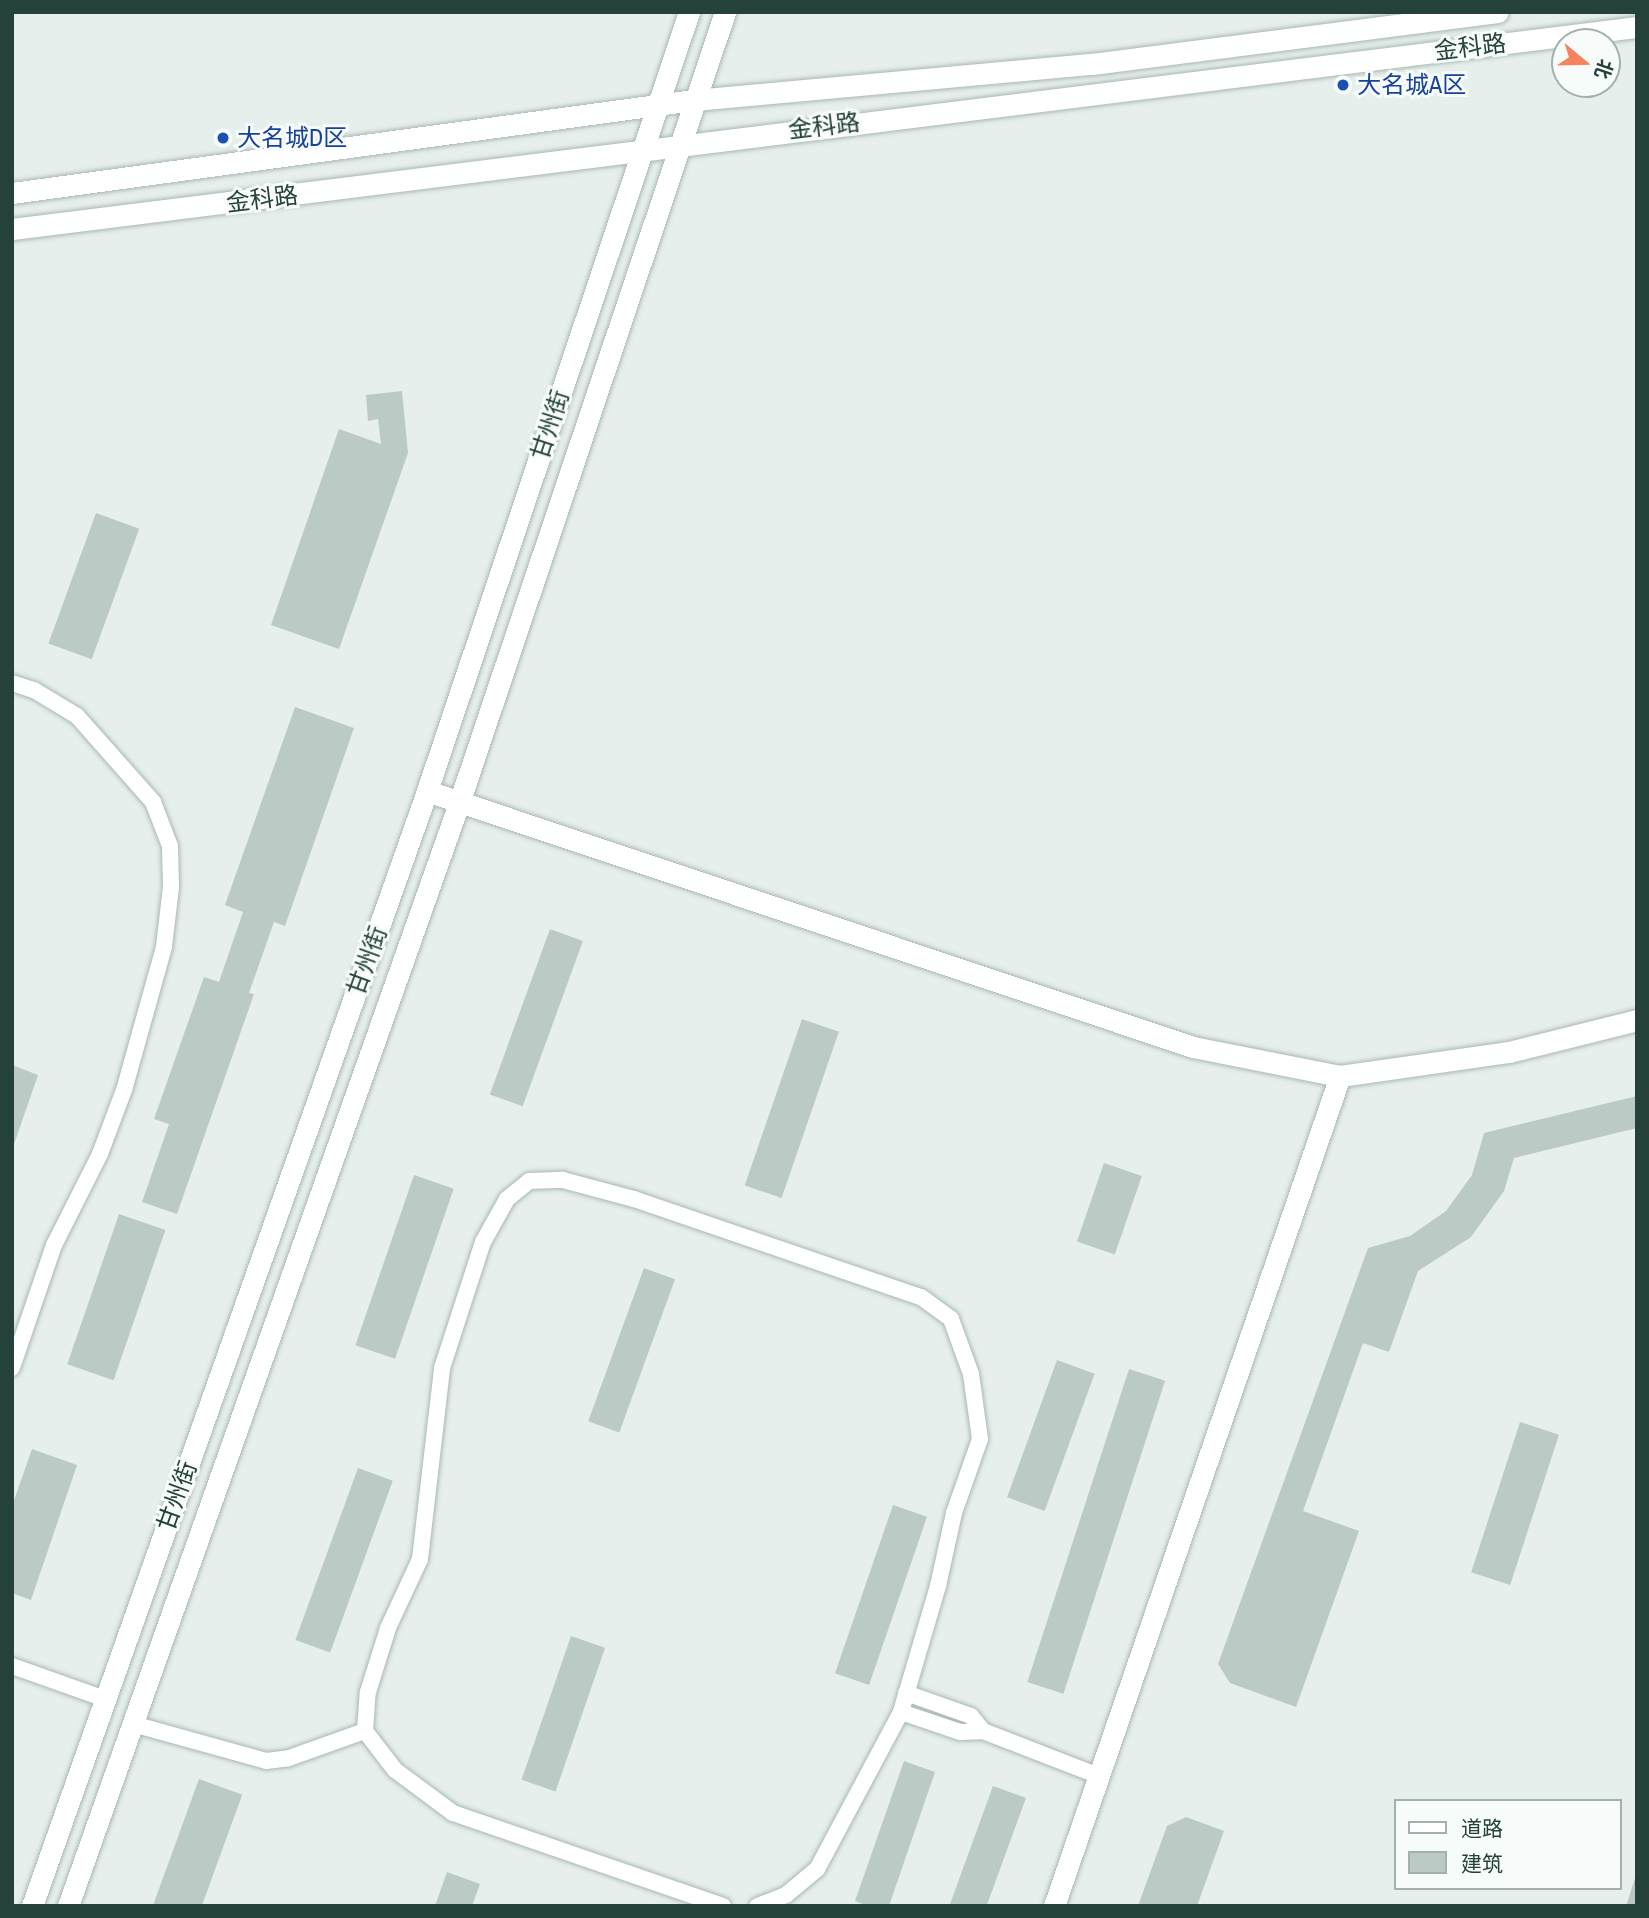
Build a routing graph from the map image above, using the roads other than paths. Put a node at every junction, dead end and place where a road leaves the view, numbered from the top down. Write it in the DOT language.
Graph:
graph roads {
  1 [pos="689,12"];
  2 [pos="725,12"];
  3 [pos="1498,12"];
  4 [pos="1637,27"];
  5 [pos="694,100"];
  6 [pos="656,106"];
  7 [pos="680,143"];
  8 [pos="642,149"];
  9 [pos="12,193"];
  10 [pos="12,229"];
  11 [pos="12,682"];
  12 [pos="427,791"];
  13 [pos="459,803"];
  14 [pos="1637,1020"];
  15 [pos="1340,1076"];
  16 [pos="12,1368"];
  17 [pos="12,1666"];
  18 [pos="906,1693"];
  19 [pos="105,1699"];
  20 [pos="901,1712"];
  21 [pos="132,1724"];
  22 [pos="365,1731"];
  23 [pos="983,1731"];
  24 [pos="1099,1776"];
  25 [pos="32,1906"];
  26 [pos="68,1906"];
  27 [pos="723,1906"];
  28 [pos="757,1906"];
  29 [pos="1054,1906"];
  1 -- 6 [label="street, 甘州街"];
  2 -- 5 [label="street, 甘州街"];
  3 -- 5 [label="street, 金科路"];
  4 -- 7 [label="street, 金科路"];
  5 -- 6 [label="street, 金科路"];
  5 -- 7 [label="street, 甘州街"];
  6 -- 8 [label="street, 甘州街"];
  6 -- 9 [label="street, 金科路"];
  7 -- 8 [label="street, 金科路"];
  7 -- 13 [label="street, 甘州街"];
  8 -- 10 [label="street, 金科路"];
  8 -- 12 [label="street, 甘州街"];
  11 -- 16 [label="street"];
  12 -- 13 [label="street"];
  12 -- 19 [label="street, 甘州街"];
  13 -- 15 [label="street"];
  13 -- 21 [label="street, 甘州街"];
  14 -- 15 [label="street"];
  15 -- 24 [label="street"];
  17 -- 19 [label="street"];
  18 -- 20 [label="street"];
  18 -- 22 [label="street"];
  18 -- 23 [label="street"];
  19 -- 25 [label="street, 甘州街"];
  20 -- 23 [label="street"];
  20 -- 28 [label="street"];
  21 -- 22 [label="street"];
  21 -- 26 [label="street, 甘州街"];
  22 -- 27 [label="street"];
  23 -- 24 [label="street"];
  24 -- 29 [label="street"];
}
